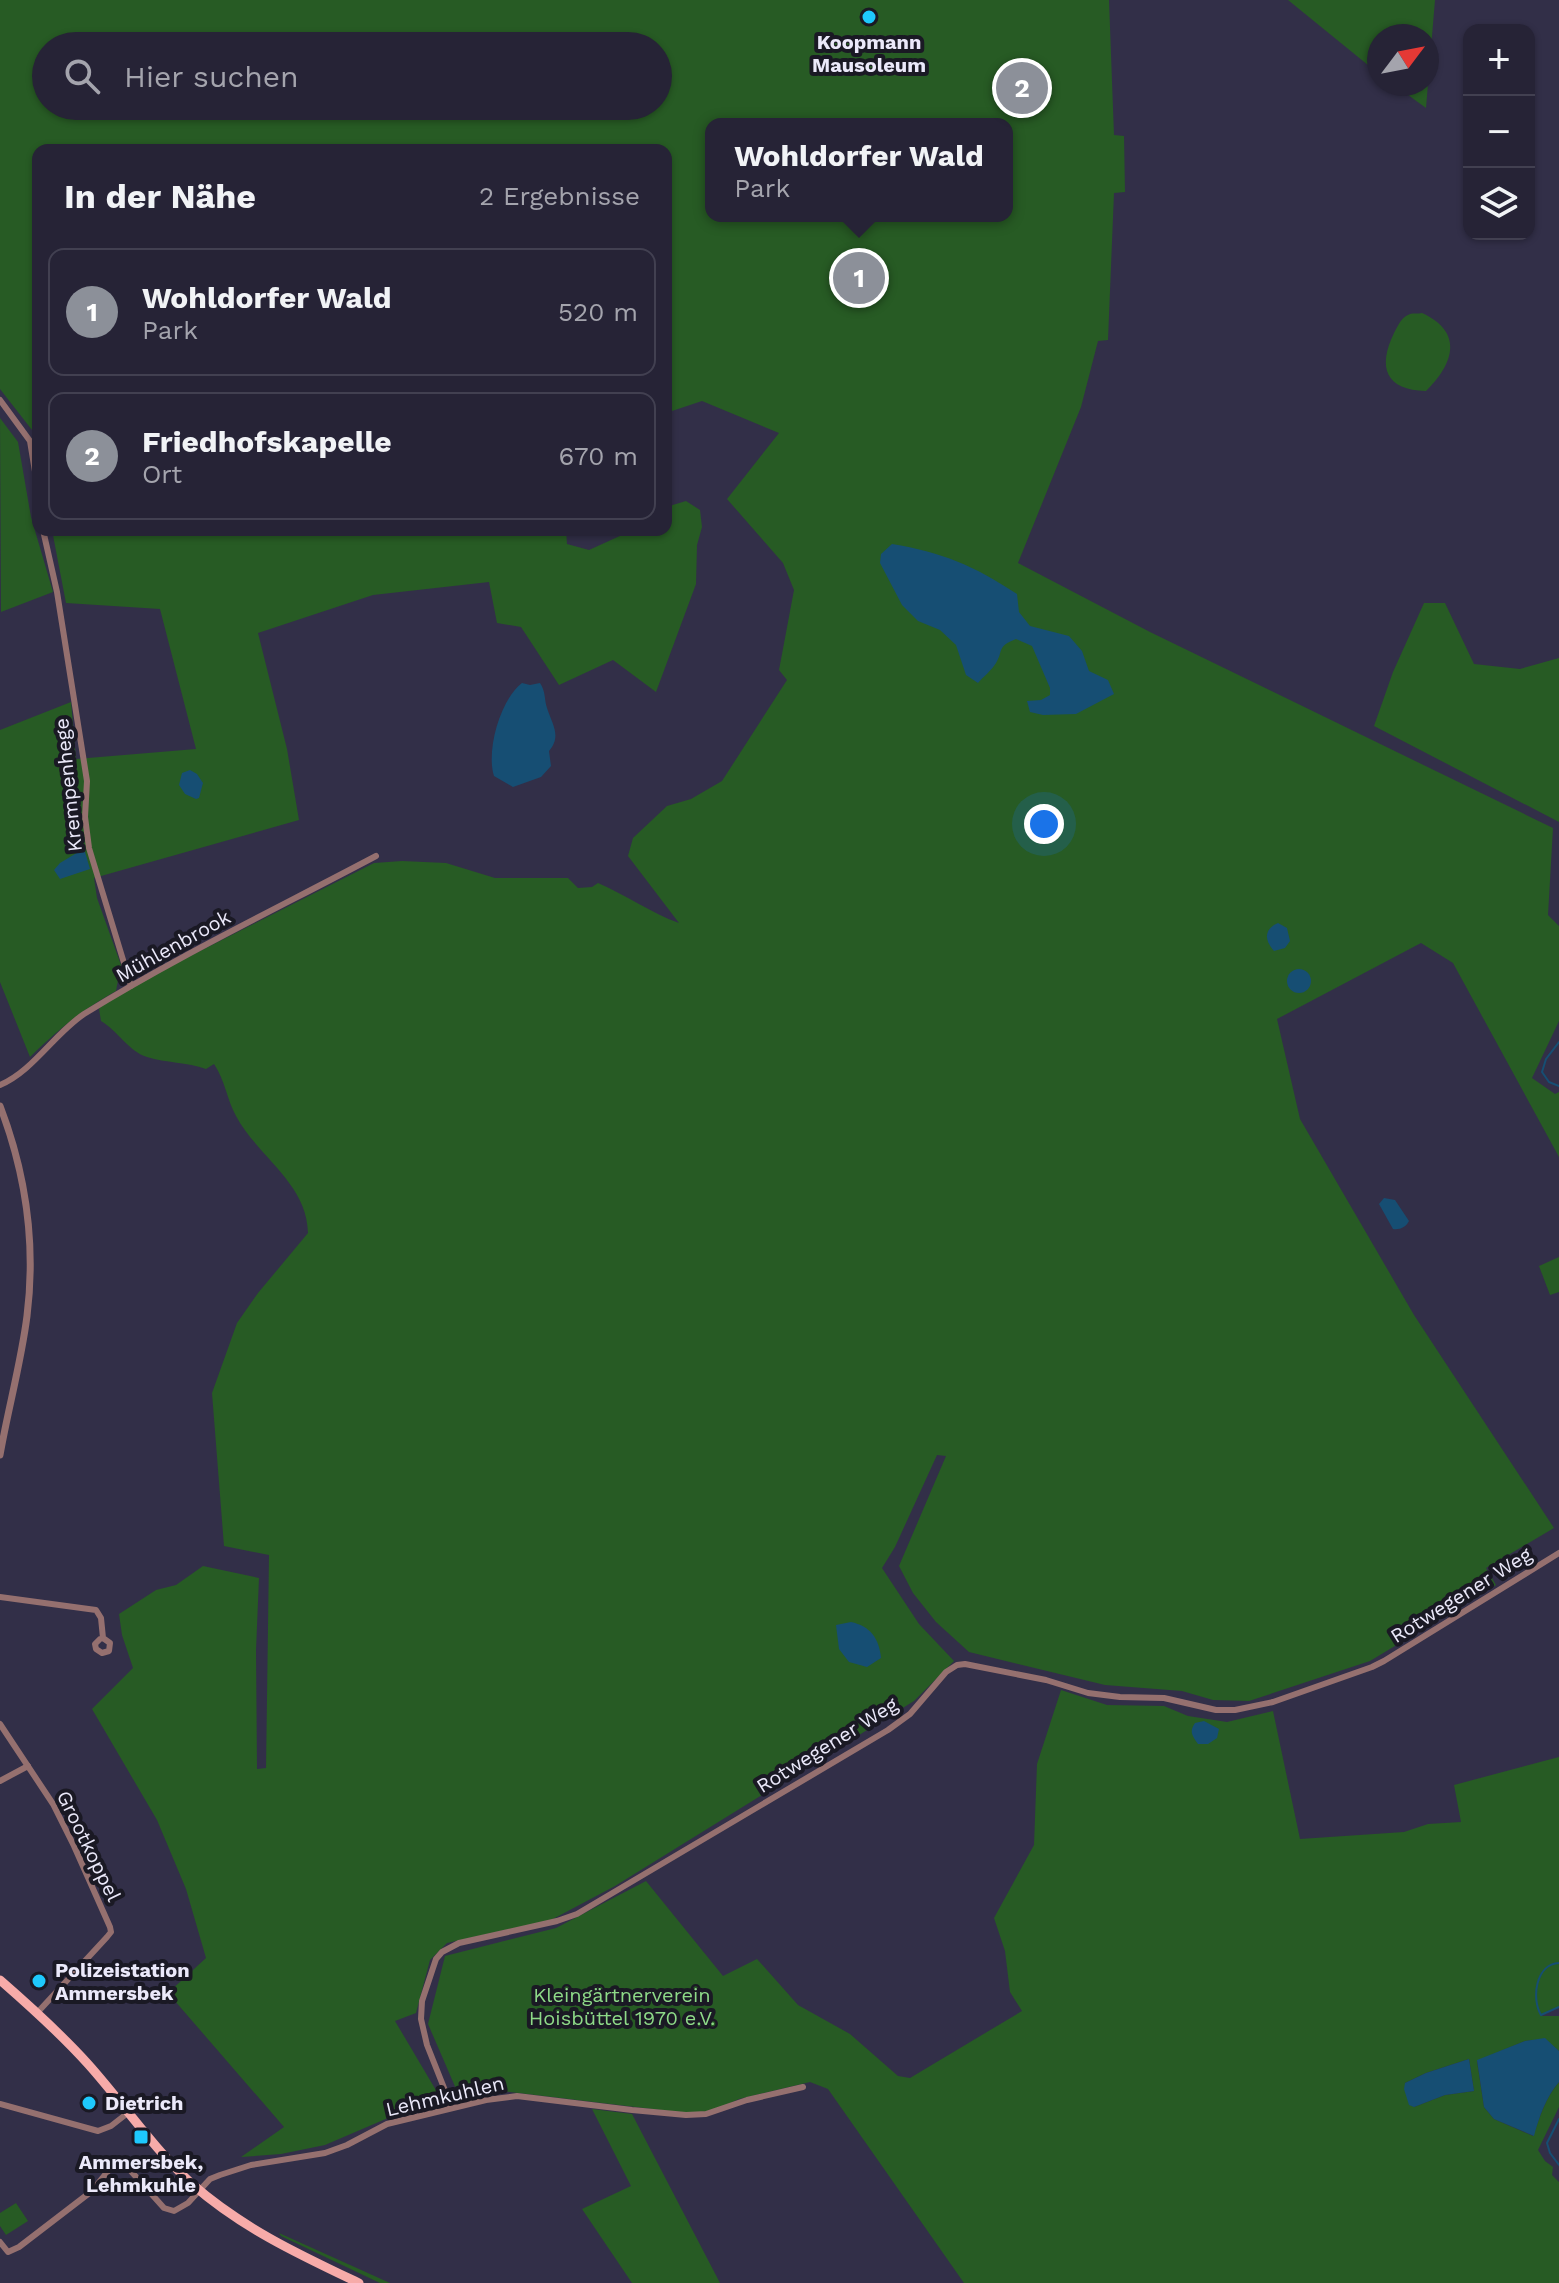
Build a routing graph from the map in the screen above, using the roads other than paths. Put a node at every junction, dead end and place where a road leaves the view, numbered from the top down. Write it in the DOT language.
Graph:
graph roads {
  1 [pos="0,400"];
  2 [pos="32,453"];
  3 [pos="44,536"];
  4 [pos="376,856"];
  5 [pos="131,986"];
  6 [pos="0,1085"];
  7 [pos="0,1106"];
  8 [pos="0,1455"];
  9 [pos="1559,1553"];
  10 [pos="0,1597"];
  11 [pos="103,1638"];
  12 [pos="0,1724"];
  13 [pos="28,1766"];
  14 [pos="0,1781"];
  15 [pos="0,1980"];
  16 [pos="37,2013"];
  17 [pos="803,2087"];
  18 [pos="0,2104"];
  19 [pos="452,2108"];
  20 [pos="129,2112"];
  21 [pos="201,2191"];
  22 [pos="0,2242"];
  23 [pos="359,2283"];
  1 -- 2 [label="street"];
  3 -- 5 [label="street, Krempenhege"];
  4 -- 5 [label="street, Mühlenbrook"];
  5 -- 6 [label="street, Mühlenbrook"];
  7 -- 8 [label="street"];
  9 -- 19 [label="street, Rotwegener Weg"];
  10 -- 11 [label="street"];
  12 -- 13 [label="street, Grootkoppel"];
  13 -- 14 [label="street"];
  13 -- 16 [label="street, Grootkoppel"];
  15 -- 16 [label="main road"];
  16 -- 20 [label="main road"];
  17 -- 19 [label="street, Lehmkuhlen"];
  18 -- 20 [label="street"];
  19 -- 21 [label="street, Lehmkuhlen"];
  20 -- 21 [label="main road"];
  21 -- 22 [label="street, Lehmkuhlen"];
  21 -- 23 [label="main road"];
}
